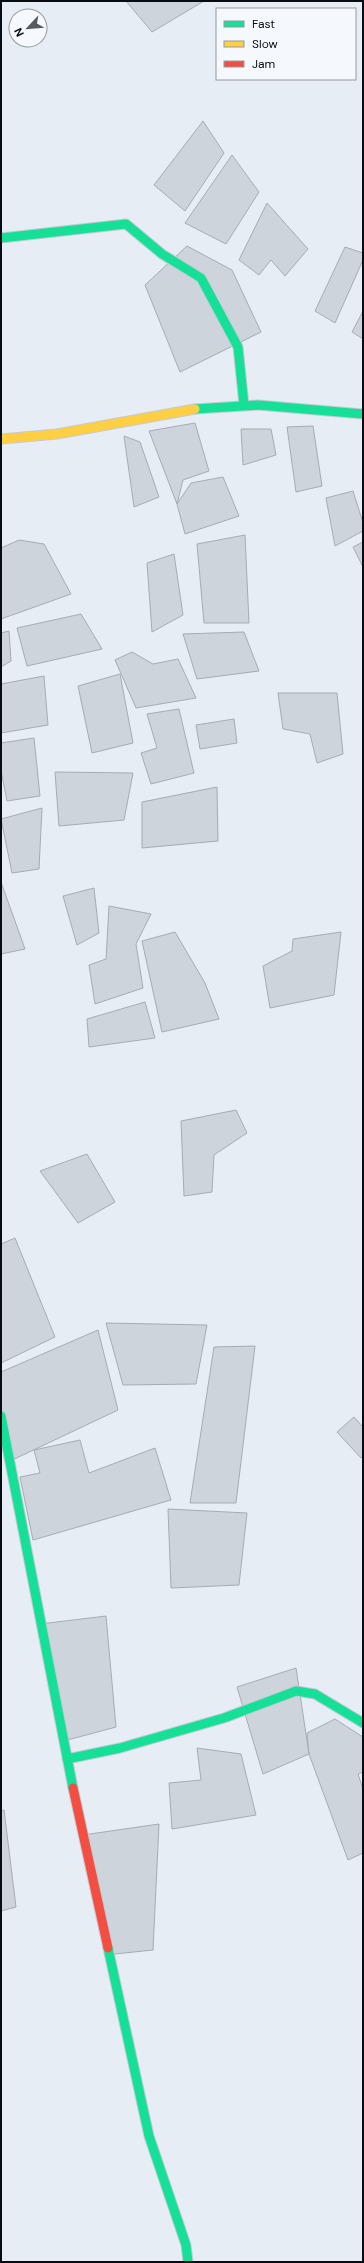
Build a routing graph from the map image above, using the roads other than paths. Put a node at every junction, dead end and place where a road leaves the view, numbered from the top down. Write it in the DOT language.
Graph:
graph roads {
  1 [pos="1,238"];
  2 [pos="244,405"];
  3 [pos="363,414"];
  4 [pos="1,439"];
  5 [pos="1,1416"];
  6 [pos="363,1723"];
  7 [pos="67,1759"];
  8 [pos="188,2262"];
  1 -- 2 [label="street"];
  2 -- 3 [label="street"];
  2 -- 4 [label="street"];
  5 -- 7 [label="street"];
  6 -- 7 [label="street"];
  7 -- 8 [label="street"];
}
